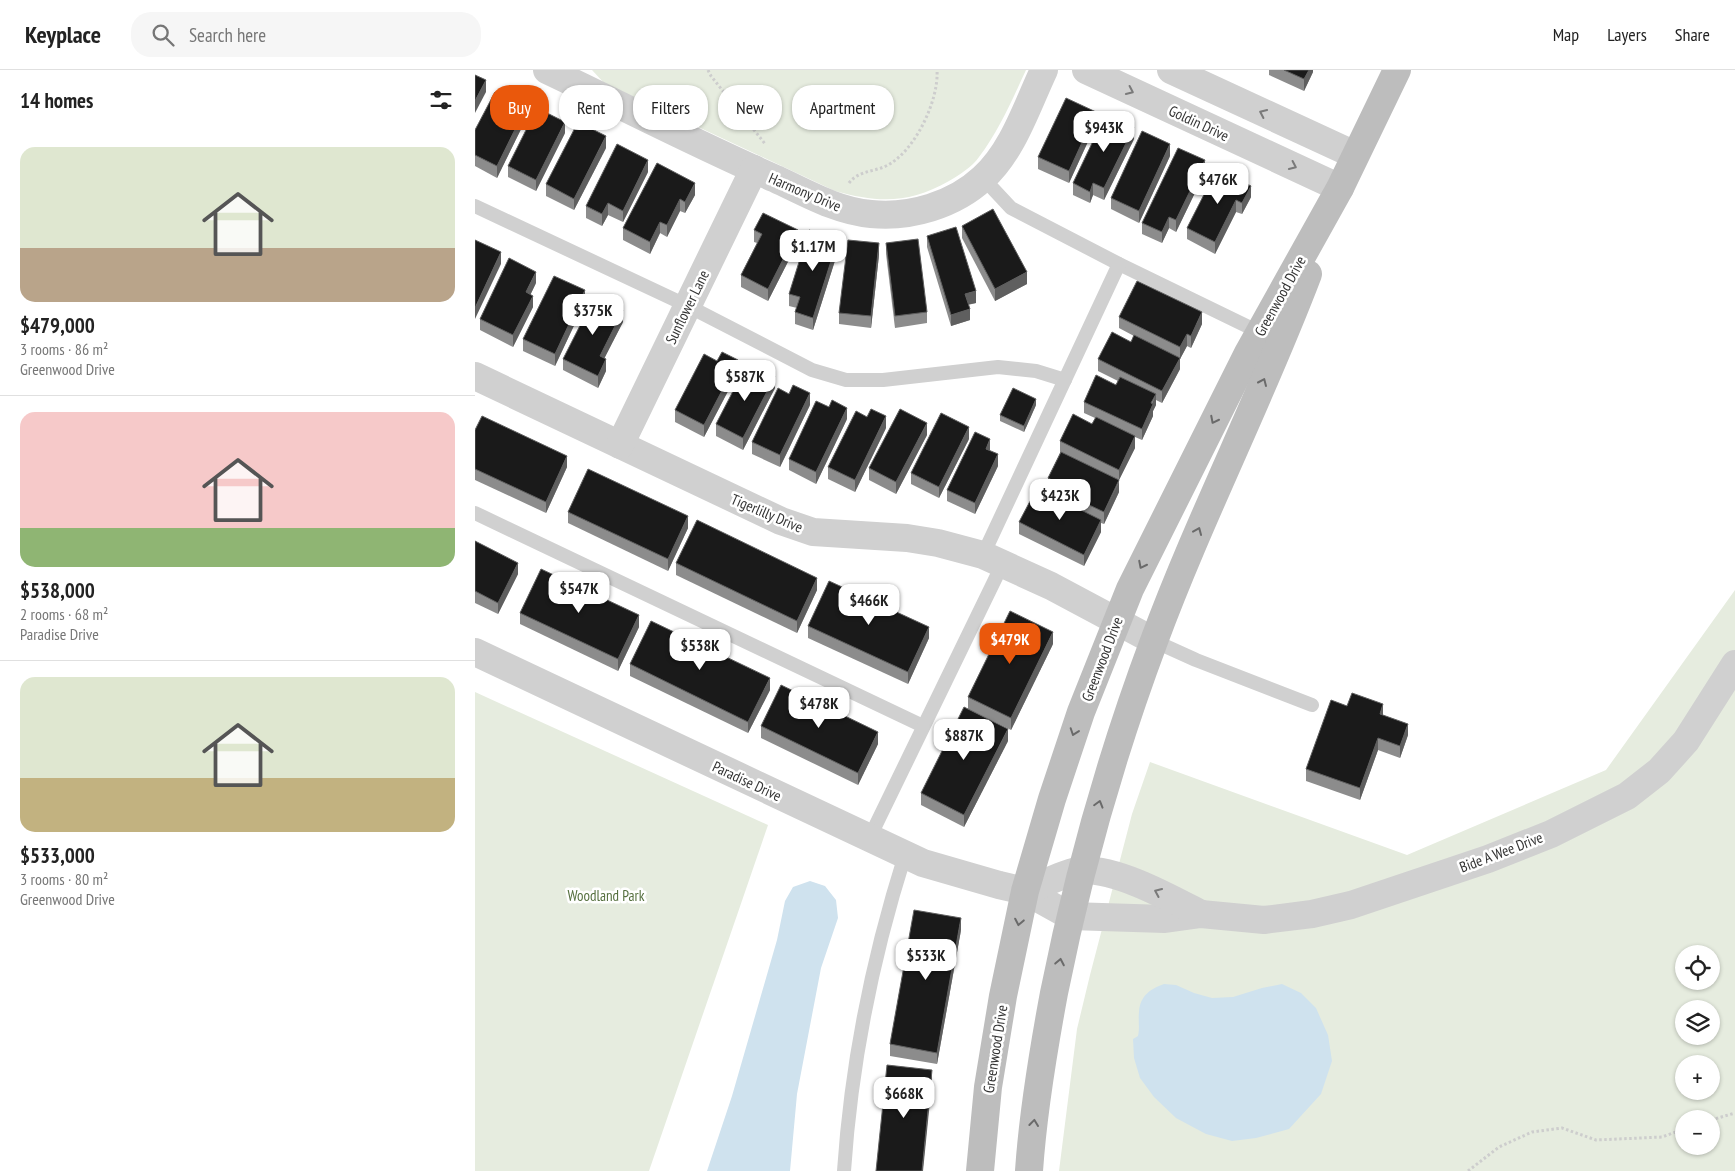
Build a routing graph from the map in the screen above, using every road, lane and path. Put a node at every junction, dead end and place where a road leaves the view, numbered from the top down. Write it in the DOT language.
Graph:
graph roads {
  1 [pos="708,70"];
  2 [pos="937,70"];
  3 [pos="1044,70"];
  4 [pos="1086,70"];
  5 [pos="1171,70"];
  6 [pos="1397,70"];
  7 [pos="555,72"];
  8 [pos="1355,155"];
  9 [pos="761,158"];
  10 [pos="983,178"];
  11 [pos="848,184"];
  12 [pos="1340,188"];
  13 [pos="475,206"];
  14 [pos="1119,264"];
  15 [pos="688,306"];
  16 [pos="1259,332"];
  17 [pos="475,376"];
  18 [pos="1065,380"];
  19 [pos="620,445"];
  20 [pos="475,512"];
  21 [pos="993,559"];
  22 [pos="1117,620"];
  23 [pos="1154,641"];
  24 [pos="475,652"];
  25 [pos="1735,664"];
  26 [pos="1312,705"];
  27 [pos="923,726"];
  28 [pos="869,838"];
  29 [pos="905,855"];
  30 [pos="1081,869"];
  31 [pos="1025,891"];
  32 [pos="1201,914"];
  33 [pos="1070,916"];
  34 [pos="1735,1113"];
  35 [pos="1720,1117"];
  36 [pos="1675,1132"];
  37 [pos="844,1171"];
  38 [pos="980,1171"];
  39 [pos="1029,1171"];
  40 [pos="1468,1171"];
  1 -- 9 [label="path"];
  2 -- 11 [label="path"];
  3 -- 10 [label="street, Harmony Drive"];
  4 -- 12 [label="street, Goldin Drive, one-way"];
  8 -- 5 [label="street, one-way"];
  6 -- 8 [label="street, Greenwood Drive"];
  7 -- 9 [label="street, Harmony Drive"];
  8 -- 12 [label="street, Greenwood Drive"];
  9 -- 10 [label="street, Harmony Drive"];
  9 -- 15 [label="street, Sunflower Lane"];
  10 -- 14 [label="lane"];
  12 -- 16 [label="street, Greenwood Drive"];
  23 -- 12 [label="street, Greenwood Drive, one-way"];
  13 -- 15 [label="lane"];
  14 -- 16 [label="lane"];
  14 -- 18 [label="lane"];
  15 -- 18 [label="lane"];
  15 -- 19 [label="street, Sunflower Lane"];
  16 -- 22 [label="street, Greenwood Drive, one-way"];
  17 -- 19 [label="street, Tigerlilly Drive"];
  18 -- 21 [label="lane"];
  19 -- 21 [label="street, Tigerlilly Drive"];
  20 -- 27 [label="lane"];
  21 -- 22 [label="street, Tigerlilly Drive"];
  21 -- 27 [label="lane"];
  22 -- 23 [label="street, Tigerlilly Drive"];
  22 -- 31 [label="street, Greenwood Drive, one-way"];
  23 -- 26 [label="lane"];
  30 -- 23 [label="street, Greenwood Drive, one-way"];
  24 -- 28 [label="street, Paradise Drive"];
  25 -- 32 [label="street, Bide A Wee Drive"];
  27 -- 28 [label="lane"];
  28 -- 29 [label="street, Paradise Drive"];
  29 -- 31 [label="street, Paradise Drive"];
  29 -- 37 [label="lane"];
  30 -- 31 [label="street"];
  32 -- 30 [label="street, Bide A Wee Drive, one-way"];
  30 -- 33 [label="street, Greenwood Drive"];
  31 -- 33 [label="street, Bide A Wee Drive"];
  31 -- 38 [label="street, Greenwood Drive, one-way"];
  32 -- 33 [label="street, Bide A Wee Drive"];
  39 -- 33 [label="street, Greenwood Drive, one-way"];
  34 -- 35 [label="path"];
  36 -- 40 [label="path"];
}
